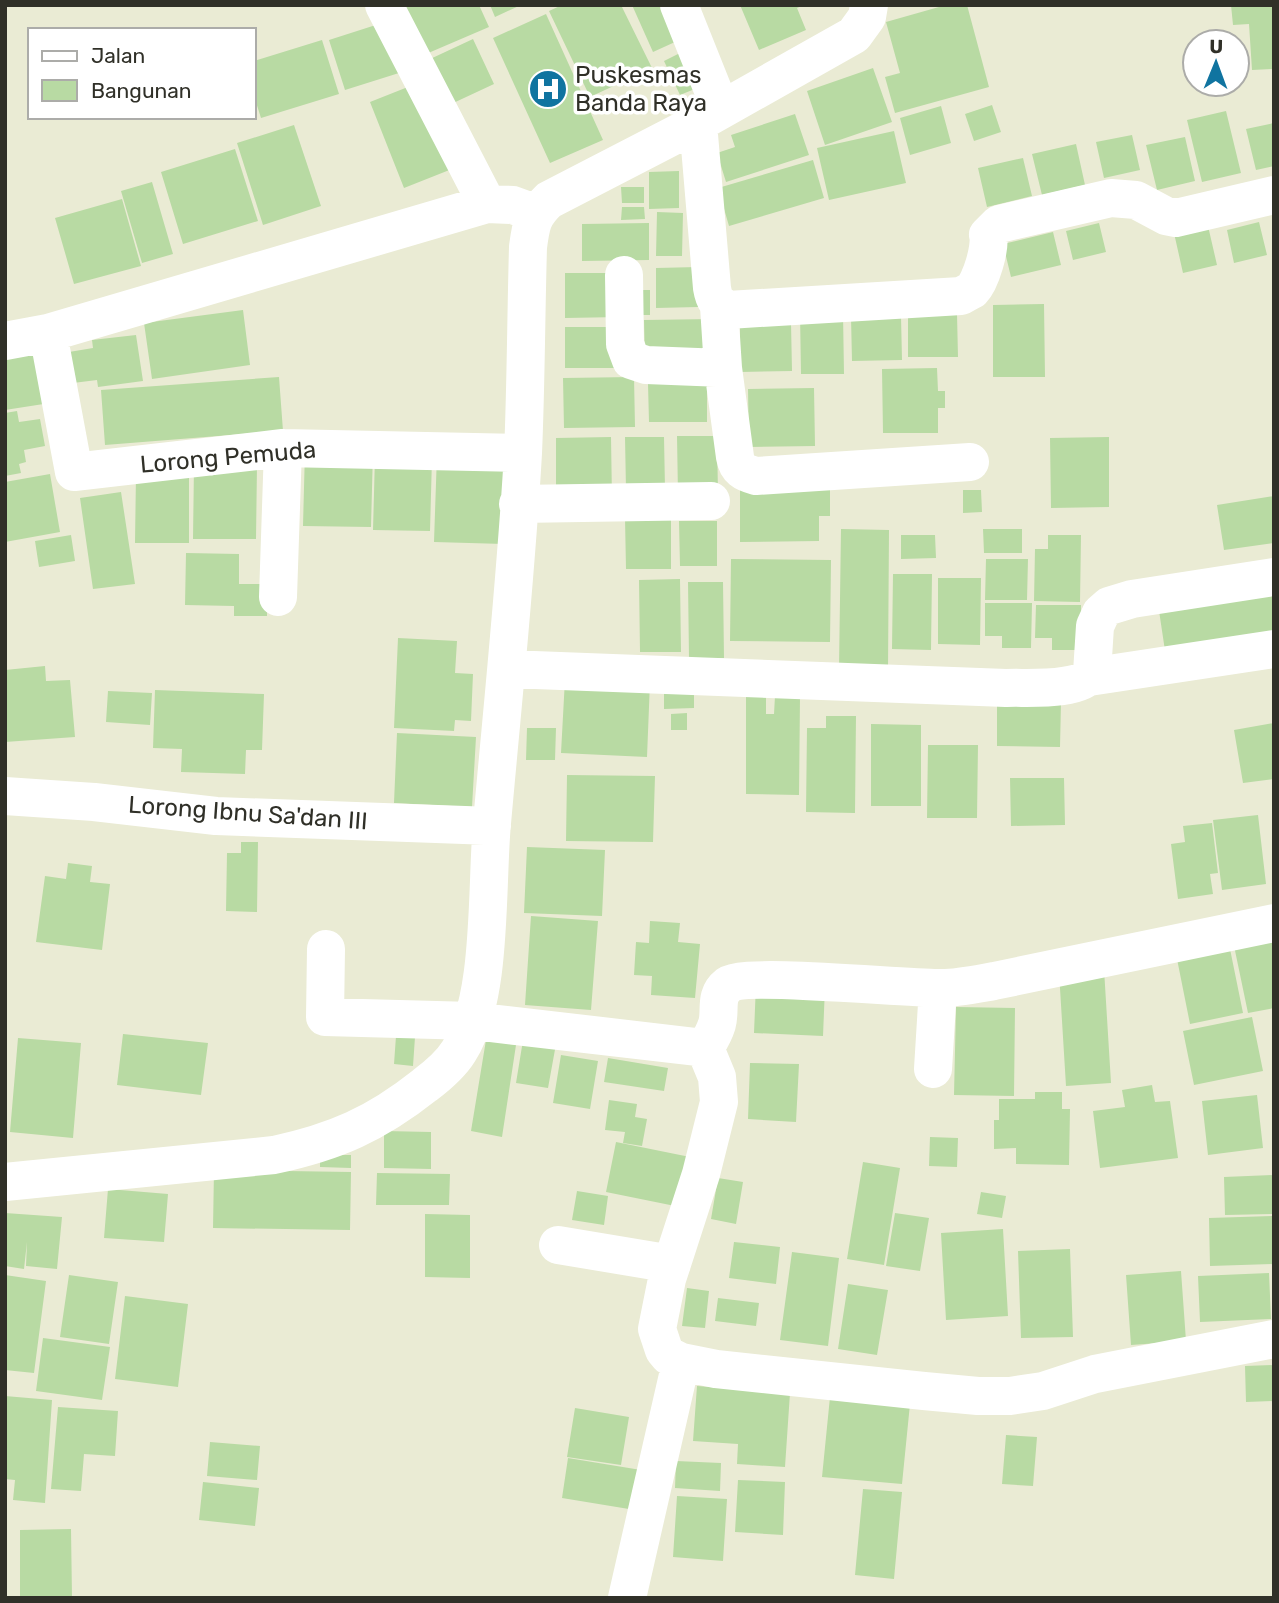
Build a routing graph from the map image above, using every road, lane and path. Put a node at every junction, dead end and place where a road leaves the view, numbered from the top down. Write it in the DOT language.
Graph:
graph roads {
  1 [pos="384,5"];
  2 [pos="680,5"];
  3 [pos="869,5"];
  4 [pos="709,116"];
  5 [pos="1274,195"];
  6 [pos="487,204"];
  7 [pos="535,213"];
  8 [pos="624,275"];
  9 [pos="719,306"];
  10 [pos="48,333"];
  11 [pos="5,341"];
  12 [pos="723,368"];
  13 [pos="283,448"];
  14 [pos="523,453"];
  15 [pos="970,462"];
  16 [pos="711,501"];
  17 [pos="519,504"];
  18 [pos="1274,577"];
  19 [pos="278,597"];
  20 [pos="1274,649"];
  21 [pos="507,669"];
  22 [pos="1089,677"];
  23 [pos="5,796"];
  24 [pos="492,825"];
  25 [pos="1274,923"];
  26 [pos="326,949"];
  27 [pos="938,988"];
  28 [pos="473,1021"];
  29 [pos="705,1048"];
  30 [pos="933,1069"];
  31 [pos="5,1182"];
  32 [pos="558,1245"];
  33 [pos="672,1264"];
  34 [pos="1274,1339"];
  35 [pos="681,1362"];
  36 [pos="627,1598"];
  1 -- 6 [label="street"];
  2 -- 4 [label="street"];
  3 -- 4 [label="street"];
  4 -- 7 [label="street"];
  4 -- 9 [label="street"];
  5 -- 9 [label="street"];
  6 -- 7 [label="street"];
  6 -- 10 [label="street"];
  7 -- 14 [label="street"];
  8 -- 12 [label="street"];
  9 -- 12 [label="street"];
  10 -- 11 [label="street"];
  10 -- 13 [label="street, Lorong Pemuda"];
  12 -- 15 [label="street"];
  13 -- 14 [label="street, Lorong Pemuda"];
  13 -- 19 [label="street"];
  14 -- 17 [label="street"];
  16 -- 17 [label="street"];
  17 -- 21 [label="street"];
  18 -- 22 [label="street"];
  20 -- 22 [label="street"];
  21 -- 22 [label="street"];
  21 -- 24 [label="street"];
  23 -- 24 [label="street, Lorong Ibnu Sa'dan III"];
  24 -- 28 [label="street"];
  25 -- 27 [label="street"];
  26 -- 28 [label="street"];
  27 -- 29 [label="street"];
  27 -- 30 [label="street"];
  28 -- 29 [label="street"];
  28 -- 31 [label="street"];
  29 -- 33 [label="street"];
  32 -- 33 [label="street"];
  33 -- 35 [label="street"];
  34 -- 35 [label="street"];
  35 -- 36 [label="street"];
}
